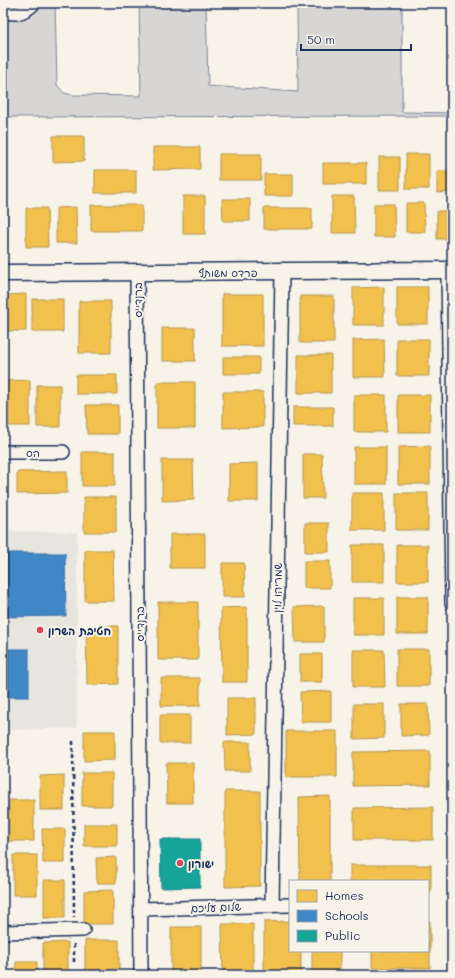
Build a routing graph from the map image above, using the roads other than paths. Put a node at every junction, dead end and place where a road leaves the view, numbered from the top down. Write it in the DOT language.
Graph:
graph roads {
  1 [pos="34,3"];
  2 [pos="3,10"];
  3 [pos="450,270"];
  4 [pos="282,271"];
  5 [pos="137,272"];
  6 [pos="3,273"];
  7 [pos="3,452"];
  8 [pos="62,452"];
  9 [pos="452,603"];
  10 [pos="289,905"];
  11 [pos="272,906"];
  12 [pos="141,909"];
  13 [pos="78,930"];
  14 [pos="3,932"];
  15 [pos="141,975"];
  1 -- 2 [label="street"];
  3 -- 4 [label="street, פרדס משותף"];
  3 -- 9 [label="street"];
  4 -- 5 [label="street, פרדס משותף"];
  4 -- 11 [label="street, שמריהו לוין"];
  5 -- 6 [label="street, פרדס משותף"];
  5 -- 12 [label="street, ברנדייס"];
  7 -- 8 [label="street, הס"];
  10 -- 11 [label="street, שלום עליכם"];
  11 -- 12 [label="street, שלום עליכם"];
  12 -- 15 [label="street, ברנדייס"];
  13 -- 14 [label="street"];
}
